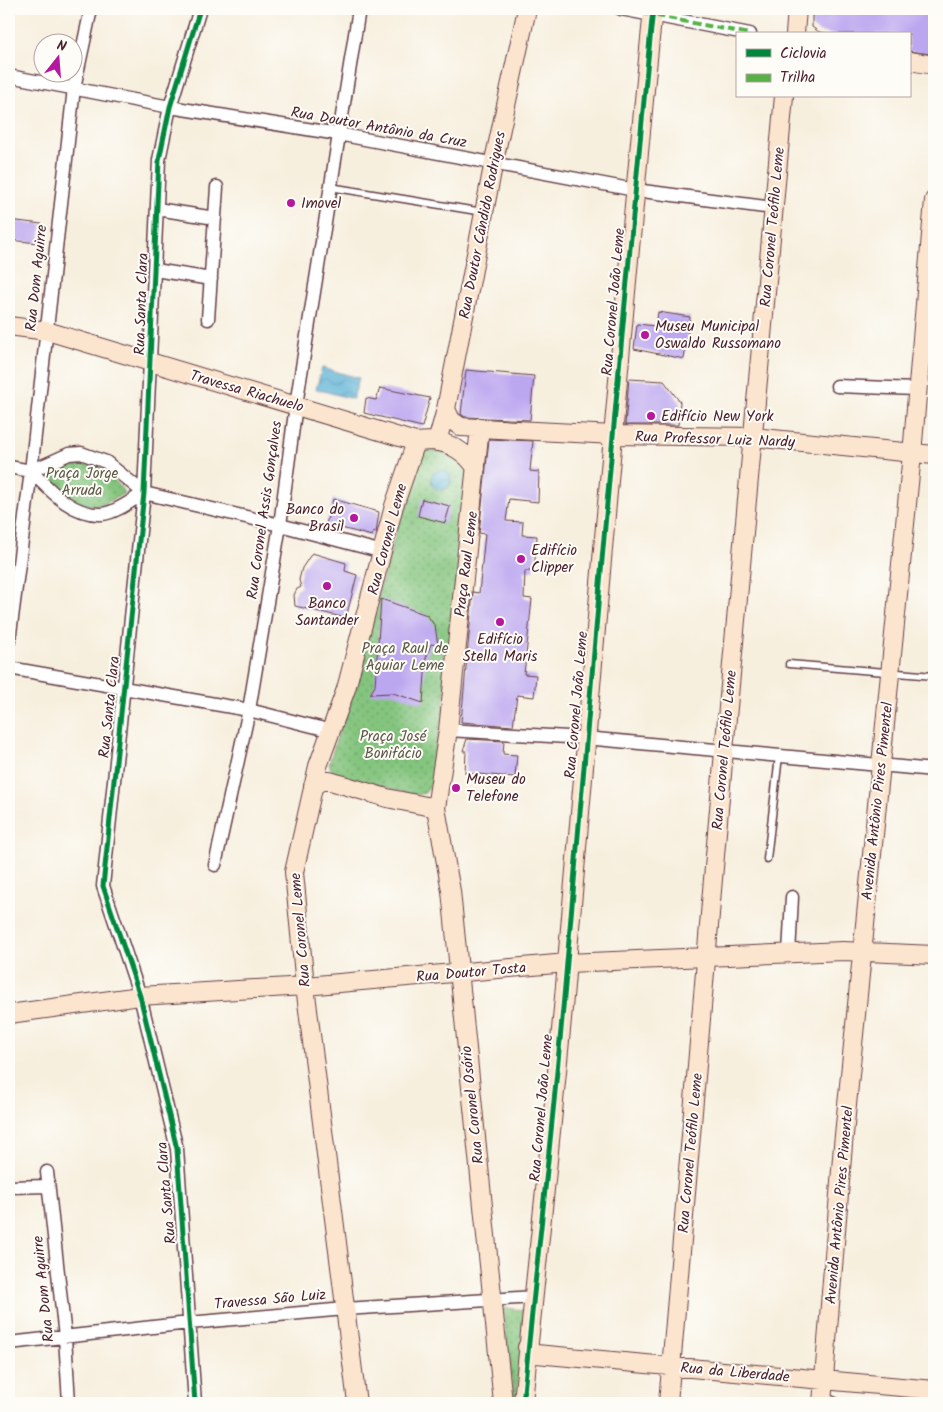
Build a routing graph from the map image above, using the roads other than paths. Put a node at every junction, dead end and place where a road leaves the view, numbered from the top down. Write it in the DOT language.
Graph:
graph roads {
  1 [pos="91,9"];
  2 [pos="200,9"];
  3 [pos="359,9"];
  4 [pos="527,9"];
  5 [pos="621,9"];
  6 [pos="797,9"];
  7 [pos="653,12"];
  8 [pos="741,32"];
  9 [pos="795,32"];
  10 [pos="910,61"];
  11 [pos="934,65"];
  12 [pos="9,76"];
  13 [pos="74,88"];
  14 [pos="784,98"];
  15 [pos="170,107"];
  16 [pos="338,134"];
  17 [pos="494,164"];
  18 [pos="217,187"];
  19 [pos="330,187"];
  20 [pos="635,190"];
  21 [pos="934,200"];
  22 [pos="773,208"];
  23 [pos="157,209"];
  24 [pos="484,212"];
  25 [pos="215,218"];
  26 [pos="155,270"];
  27 [pos="211,279"];
  28 [pos="208,319"];
  29 [pos="9,326"];
  30 [pos="47,331"];
  31 [pos="151,363"];
  32 [pos="837,386"];
  33 [pos="916,389"];
  34 [pos="296,405"];
  35 [pos="446,409"];
  36 [pos="480,427"];
  37 [pos="614,435"];
  38 [pos="752,437"];
  39 [pos="416,442"];
  40 [pos="437,442"];
  41 [pos="912,454"];
  42 [pos="934,455"];
  43 [pos="9,467"];
  44 [pos="476,468"];
  45 [pos="30,471"];
  46 [pos="144,493"];
  47 [pos="280,525"];
  48 [pos="383,552"];
  49 [pos="9,640"];
  50 [pos="789,664"];
  51 [pos="9,668"];
  52 [pos="890,672"];
  53 [pos="934,676"];
  54 [pos="124,687"];
  55 [pos="249,710"];
  56 [pos="448,730"];
  57 [pos="332,731"];
  58 [pos="585,738"];
  59 [pos="724,751"];
  60 [pos="779,756"];
  61 [pos="882,765"];
  62 [pos="318,766"];
  63 [pos="934,770"];
  64 [pos="330,781"];
  65 [pos="313,786"];
  66 [pos="436,808"];
  67 [pos="767,859"];
  68 [pos="215,866"];
  69 [pos="792,896"];
  70 [pos="862,952"];
  71 [pos="790,954"];
  72 [pos="934,955"];
  73 [pos="706,956"];
  74 [pos="567,964"];
  75 [pos="458,972"];
  76 [pos="305,986"];
  77 [pos="140,996"];
  78 [pos="9,1014"];
  79 [pos="47,1172"];
  80 [pos="48,1186"];
  81 [pos="9,1187"];
  82 [pos="535,1297"];
  83 [pos="492,1300"];
  84 [pos="345,1309"];
  85 [pos="189,1322"];
  86 [pos="65,1337"];
  87 [pos="9,1343"];
  88 [pos="530,1355"];
  89 [pos="672,1366"];
  90 [pos="934,1390"];
  91 [pos="823,1393"];
  92 [pos="69,1403"];
  93 [pos="194,1403"];
  94 [pos="357,1403"];
  95 [pos="504,1403"];
  96 [pos="523,1403"];
  97 [pos="668,1403"];
  98 [pos="840,1403"];
  1 -- 13 [label="street, Rua Dom Aguirre"];
  2 -- 15 [label="street, Rua Santa Clara"];
  3 -- 16 [label="street, Rua Coronel Assis Gonçalves"];
  4 -- 17 [label="street, Rua Doutor Cândido Rodrigues"];
  5 -- 7 [label="street"];
  6 -- 9 [label="street"];
  7 -- 8 [label="street"];
  7 -- 20 [label="street, Rua Coronel João Leme"];
  10 -- 11 [label="street"];
  12 -- 13 [label="street, Rua Doutor Antônio da Cruz"];
  13 -- 15 [label="street, Rua Doutor Antônio da Cruz"];
  13 -- 30 [label="street, Rua Dom Aguirre"];
  14 -- 22 [label="street, Rua Coronel Teófilo Leme"];
  15 -- 16 [label="street, Rua Doutor Antônio da Cruz"];
  15 -- 23 [label="street, Rua Santa Clara"];
  16 -- 17 [label="street, Rua Doutor Antônio da Cruz"];
  16 -- 19 [label="street, Rua Coronel Assis Gonçalves"];
  17 -- 20 [label="street, Rua Doutor Antônio da Cruz"];
  17 -- 24 [label="street, Rua Doutor Cândido Rodrigues"];
  18 -- 25 [label="street"];
  19 -- 24 [label="lane"];
  19 -- 34 [label="street, Rua Coronel Assis Gonçalves"];
  20 -- 22 [label="street, Rua Doutor Antônio da Cruz"];
  20 -- 37 [label="street, Rua Coronel João Leme"];
  21 -- 33 [label="street, Avenida Antônio Pires Pimentel"];
  22 -- 38 [label="street, Rua Coronel Teófilo Leme"];
  23 -- 25 [label="street"];
  23 -- 26 [label="street, Rua Santa Clara"];
  24 -- 35 [label="street, Rua Doutor Cândido Rodrigues"];
  25 -- 27 [label="street"];
  26 -- 27 [label="street"];
  26 -- 31 [label="street, Rua Santa Clara"];
  27 -- 28 [label="street"];
  29 -- 30 [label="street, Travessa Riachuelo"];
  30 -- 31 [label="street, Travessa Riachuelo"];
  30 -- 45 [label="street, Rua Dom Aguirre"];
  31 -- 34 [label="street, Travessa Riachuelo"];
  31 -- 46 [label="street, Rua Santa Clara"];
  32 -- 33 [label="street"];
  33 -- 41 [label="street, Avenida Antônio Pires Pimentel"];
  34 -- 39 [label="street, Travessa Riachuelo"];
  34 -- 47 [label="street, Rua Coronel Assis Gonçalves"];
  35 -- 36 [label="street, Rua Professor Luiz Nardy"];
  35 -- 40 [label="street, Rua Doutor Cândido Rodrigues"];
  36 -- 37 [label="street, Rua Professor Luiz Nardy"];
  36 -- 44 [label="street, Praça Raul Leme"];
  37 -- 38 [label="street, Rua Professor Luiz Nardy"];
  37 -- 58 [label="street, Rua Coronel João Leme"];
  38 -- 41 [label="street, Rua Professor Luiz Nardy"];
  38 -- 59 [label="street, Rua Coronel Teófilo Leme"];
  39 -- 40 [label="street, Travessa Riachuelo"];
  39 -- 48 [label="street, Rua Coronel Leme"];
  40 -- 44 [label="street, Travessa Riachuelo"];
  41 -- 42 [label="street, Rua Professor Luiz Nardy"];
  41 -- 52 [label="street, Avenida Antônio Pires Pimentel"];
  43 -- 45 [label="street"];
  44 -- 56 [label="street, Praça Raul Leme"];
  45 -- 46 [label="street"];
  45 -- 46 [label="street"];
  45 -- 49 [label="street, Rua Dom Aguirre"];
  46 -- 47 [label="street"];
  46 -- 54 [label="street, Rua Santa Clara"];
  47 -- 48 [label="street"];
  47 -- 55 [label="street, Rua Coronel Assis Gonçalves"];
  48 -- 57 [label="street, Rua Coronel Leme"];
  50 -- 52 [label="lane"];
  51 -- 54 [label="street"];
  52 -- 53 [label="lane"];
  52 -- 61 [label="street, Avenida Antônio Pires Pimentel"];
  54 -- 55 [label="street"];
  54 -- 77 [label="street, Rua Santa Clara"];
  55 -- 57 [label="street"];
  55 -- 68 [label="street, Rua Coronel Assis Gonçalves"];
  56 -- 58 [label="street"];
  56 -- 66 [label="street"];
  57 -- 62 [label="street, Rua Coronel Leme"];
  58 -- 59 [label="street"];
  58 -- 74 [label="street, Rua Coronel João Leme"];
  59 -- 60 [label="street"];
  59 -- 73 [label="street, Rua Coronel Teófilo Leme"];
  60 -- 61 [label="street"];
  60 -- 67 [label="lane"];
  61 -- 63 [label="street"];
  61 -- 70 [label="street, Avenida Antônio Pires Pimentel"];
  62 -- 64 [label="street"];
  62 -- 65 [label="street, Rua Coronel Leme"];
  64 -- 65 [label="street"];
  64 -- 66 [label="street"];
  65 -- 76 [label="street, Rua Coronel Leme"];
  66 -- 75 [label="street, Rua Coronel Osório"];
  69 -- 71 [label="street"];
  70 -- 71 [label="street, Rua Doutor Tosta"];
  70 -- 72 [label="street, Rua Doutor Tosta"];
  70 -- 91 [label="street, Avenida Antônio Pires Pimentel"];
  71 -- 73 [label="street, Rua Doutor Tosta"];
  73 -- 74 [label="street, Rua Doutor Tosta"];
  73 -- 89 [label="street, Rua Coronel Teófilo Leme"];
  74 -- 75 [label="street, Rua Doutor Tosta"];
  74 -- 82 [label="street, Rua Coronel João Leme"];
  75 -- 76 [label="street, Rua Doutor Tosta"];
  75 -- 83 [label="street, Rua Coronel Osório"];
  76 -- 77 [label="street, Rua Doutor Tosta"];
  76 -- 84 [label="street, Rua Coronel Leme"];
  77 -- 78 [label="street, Rua Doutor Tosta"];
  77 -- 85 [label="street, Rua Santa Clara"];
  79 -- 80 [label="street, Rua Dom Aguirre"];
  80 -- 81 [label="street"];
  80 -- 86 [label="street, Rua Dom Aguirre"];
  82 -- 83 [label="street, Travessa São Luiz"];
  82 -- 88 [label="street, Rua Coronel João Leme"];
  83 -- 84 [label="street, Travessa São Luiz"];
  83 -- 95 [label="street, Rua Coronel Osório"];
  84 -- 85 [label="street, Travessa São Luiz"];
  84 -- 94 [label="street, Rua Coronel Leme"];
  85 -- 86 [label="street, Travessa São Luiz"];
  85 -- 93 [label="street, Rua Santa Clara"];
  86 -- 87 [label="street, Travessa São Luiz"];
  86 -- 92 [label="street, Rua Dom Aguirre"];
  88 -- 89 [label="street, Rua da Liberdade"];
  88 -- 96 [label="street, Rua Coronel João Leme"];
  89 -- 91 [label="street, Rua da Liberdade"];
  89 -- 97 [label="street, Rua Coronel Teófilo Leme"];
  90 -- 91 [label="street, Rua da Liberdade"];
  91 -- 98 [label="lane"];
}
